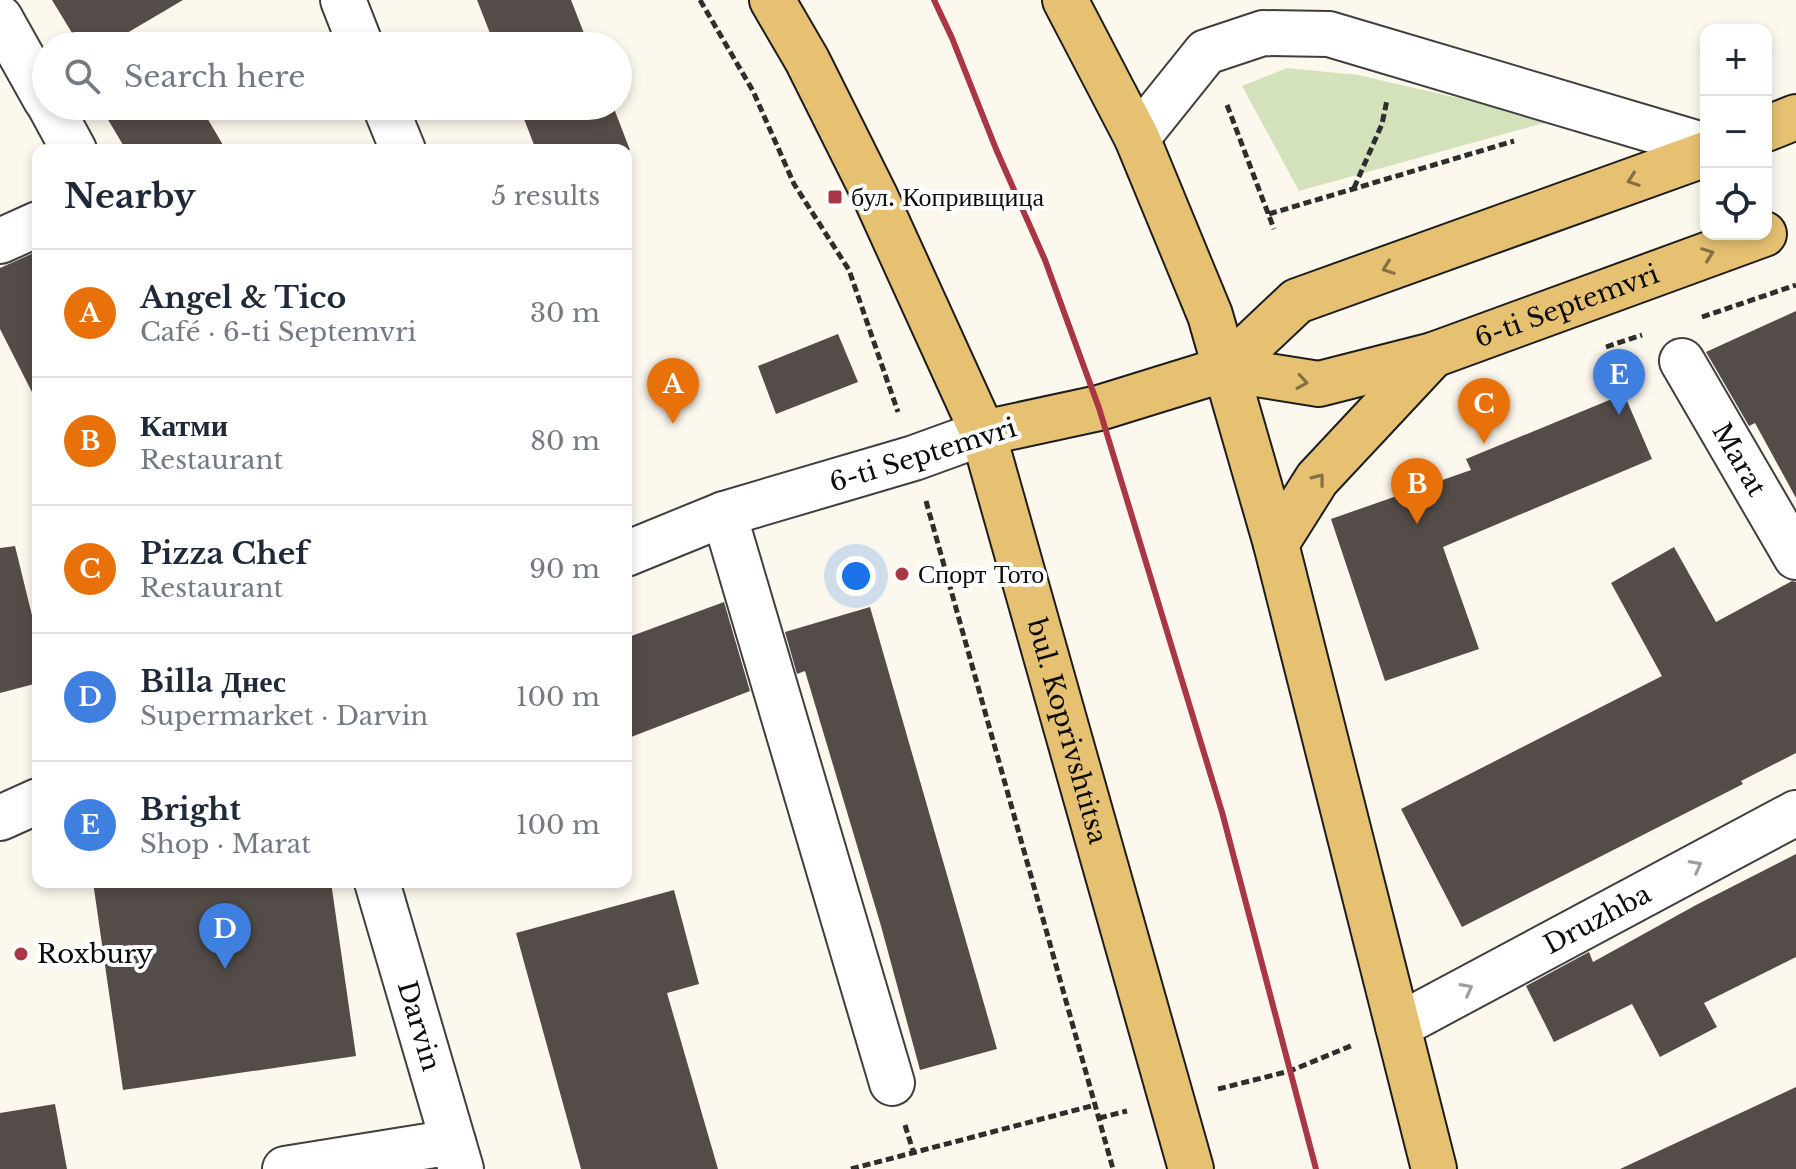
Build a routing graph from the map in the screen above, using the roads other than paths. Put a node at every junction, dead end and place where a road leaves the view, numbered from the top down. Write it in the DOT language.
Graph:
graph roads {
  1 [pos="343,0"];
  2 [pos="772,0"];
  3 [pos="1065,0"];
  4 [pos="0,18"];
  5 [pos="356,32"];
  6 [pos="32,75"];
  7 [pos="1796,117"];
  8 [pos="58,120"];
  9 [pos="391,120"];
  10 [pos="1772,127"];
  11 [pos="1137,138"];
  12 [pos="71,144"];
  13 [pos="401,144"];
  14 [pos="1700,144"];
  15 [pos="1700,156"];
  16 [pos="1796,222"];
  17 [pos="32,227"];
  18 [pos="1772,231"];
  19 [pos="1749,240"];
  20 [pos="0,241"];
  21 [pos="1433,355"];
  22 [pos="1682,361"];
  23 [pos="1225,369"];
  24 [pos="983,433"];
  25 [pos="724,514"];
  26 [pos="1276,544"];
  27 [pos="632,552"];
  28 [pos="1796,557"];
  29 [pos="32,804"];
  30 [pos="1796,813"];
  31 [pos="0,818"];
  32 [pos="379,888"];
  33 [pos="1398,1026"];
  34 [pos="892,1083"];
  35 [pos="457,1156"];
  36 [pos="285,1169"];
  37 [pos="1191,1169"];
  38 [pos="1434,1169"];
  1 -- 5 [label="street"];
  2 -- 24 [label="main road, bul. Koprivshtitsa"];
  3 -- 11 [label="main road"];
  4 -- 6 [label="street"];
  7 -- 10 [label="main road"];
  8 -- 12 [label="street"];
  9 -- 13 [label="street"];
  11 -- 14 [label="street"];
  11 -- 23 [label="main road"];
  15 -- 23 [label="main road, 6-ti Septemvri, one-way"];
  16 -- 18 [label="main road, 6-ti Septemvri"];
  17 -- 20 [label="street"];
  21 -- 19 [label="main road, 6-ti Septemvri, one-way"];
  23 -- 21 [label="main road, 6-ti Septemvri, one-way"];
  26 -- 21 [label="main road, one-way"];
  22 -- 28 [label="street, Marat"];
  23 -- 24 [label="main road, 6-ti Septemvri"];
  23 -- 26 [label="main road"];
  24 -- 25 [label="street, 6-ti Septemvri"];
  24 -- 37 [label="main road, bul. Koprivshtitsa"];
  25 -- 27 [label="street, 6-ti Septemvri"];
  25 -- 34 [label="street"];
  26 -- 33 [label="main road"];
  29 -- 31 [label="street"];
  33 -- 30 [label="street, Druzhba, one-way"];
  32 -- 35 [label="street, Darvin"];
  33 -- 38 [label="main road"];
  35 -- 36 [label="street"];
}
